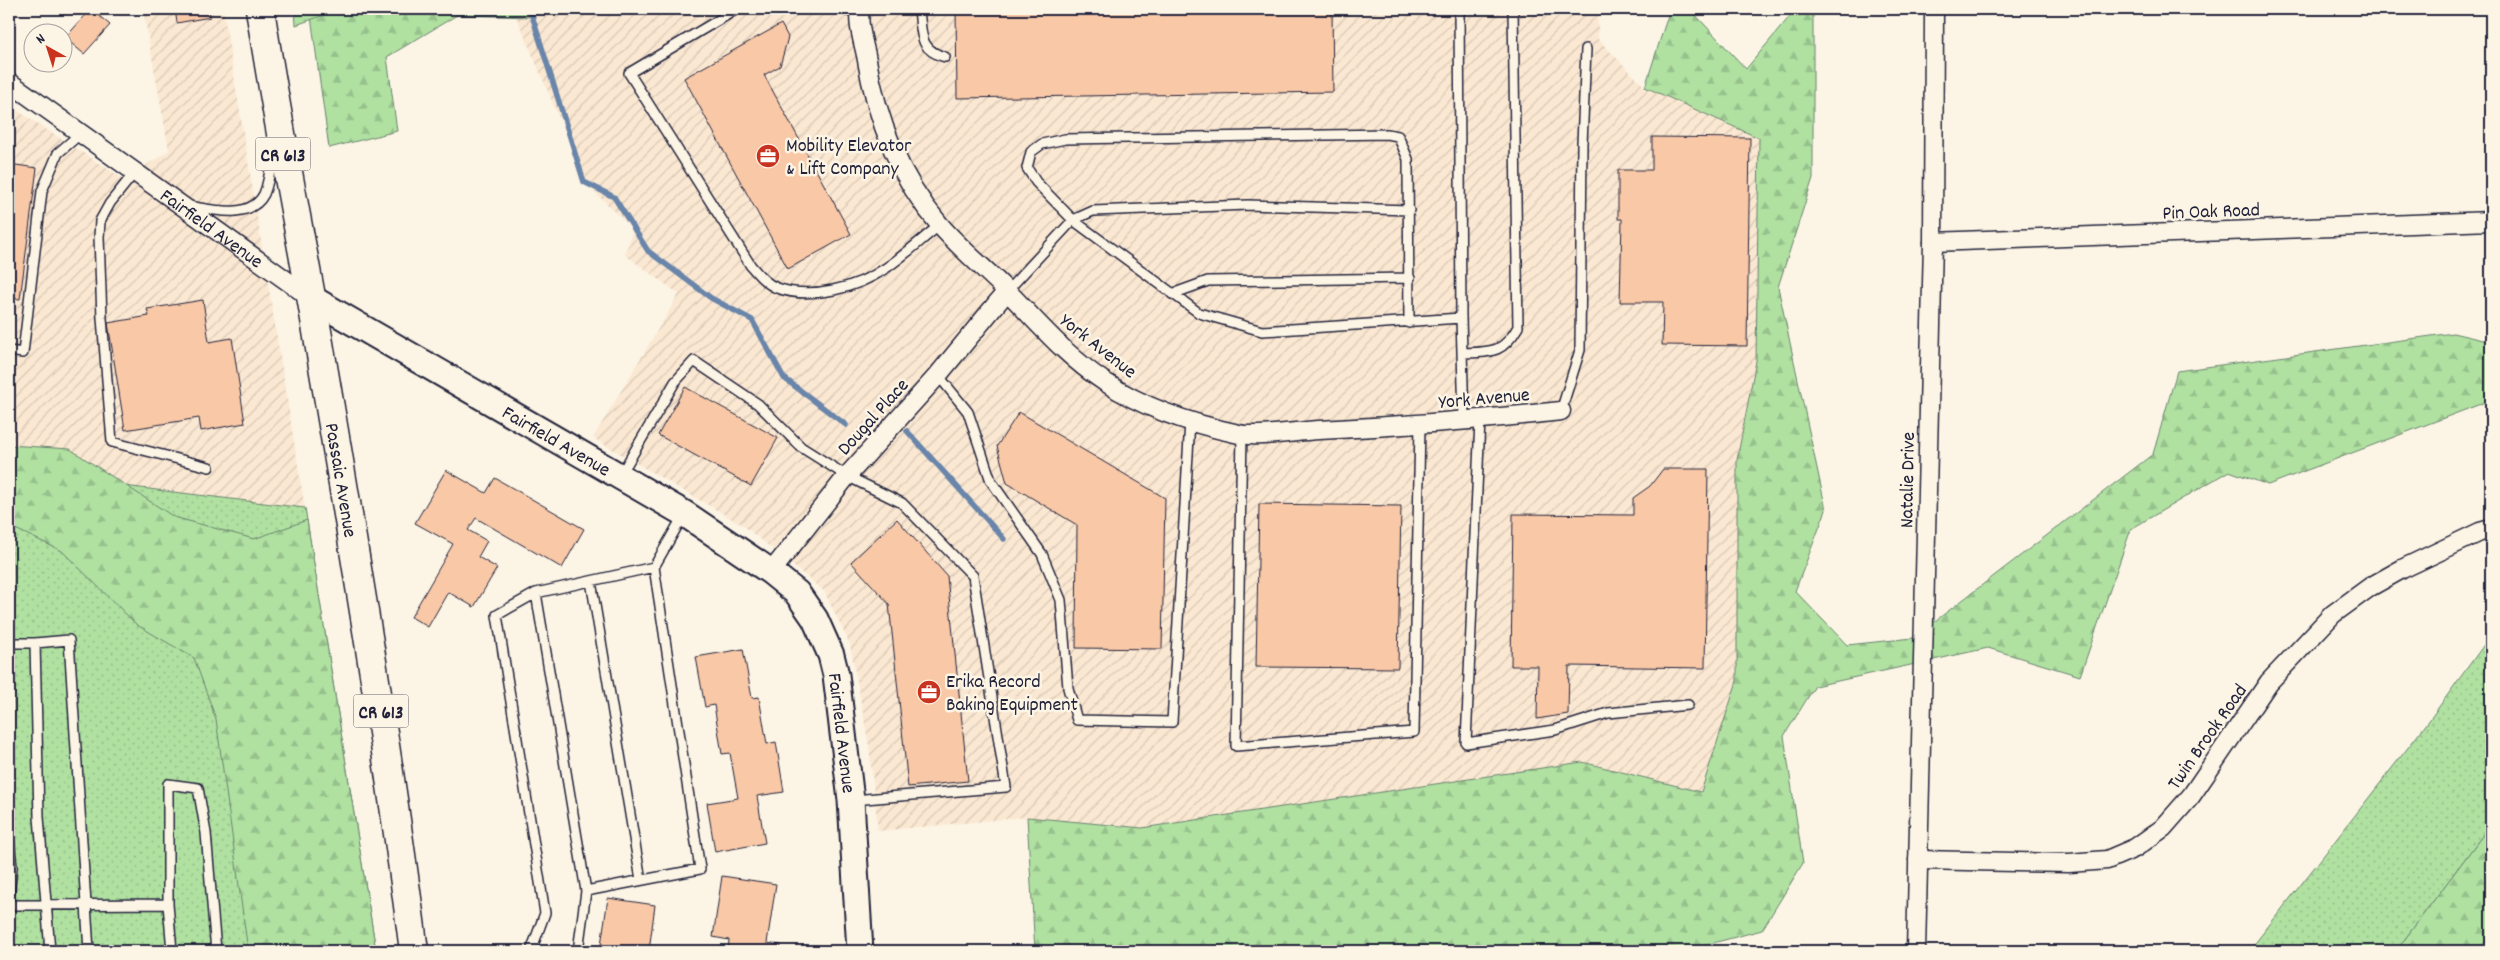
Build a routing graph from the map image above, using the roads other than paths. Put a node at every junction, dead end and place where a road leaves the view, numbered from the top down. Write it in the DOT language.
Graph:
graph roads {
  1 [pos="260,9"];
  2 [pos="737,9"];
  3 [pos="841,9"];
  4 [pos="919,9"];
  5 [pos="1459,9"];
  6 [pos="1513,9"];
  7 [pos="1934,9"];
  8 [pos="859,12"];
  9 [pos="1586,49"];
  10 [pos="945,57"];
  11 [pos="9,82"];
  12 [pos="277,123"];
  13 [pos="80,134"];
  14 [pos="135,172"];
  15 [pos="180,205"];
  16 [pos="1409,210"];
  17 [pos="1073,220"];
  18 [pos="2491,221"];
  19 [pos="940,225"];
  20 [pos="1933,242"];
  21 [pos="1410,278"];
  22 [pos="1007,291"];
  23 [pos="1172,294"];
  24 [pos="311,298"];
  25 [pos="1461,318"];
  26 [pos="1409,323"];
  27 [pos="9,351"];
  28 [pos="1464,353"];
  29 [pos="938,376"];
  30 [pos="1561,411"];
  31 [pos="1472,419"];
  32 [pos="1190,421"];
  33 [pos="1420,425"];
  34 [pos="1242,434"];
  35 [pos="209,467"];
  36 [pos="619,476"];
  37 [pos="847,476"];
  38 [pos="685,514"];
  39 [pos="2491,529"];
  40 [pos="654,567"];
  41 [pos="771,572"];
  42 [pos="591,581"];
  43 [pos="536,593"];
  44 [pos="9,643"];
  45 [pos="35,643"];
  46 [pos="1688,705"];
  47 [pos="851,800"];
  48 [pos="9,840"];
  49 [pos="1918,860"];
  50 [pos="641,880"];
  51 [pos="586,891"];
  52 [pos="9,896"];
  53 [pos="86,904"];
  54 [pos="168,904"];
  55 [pos="9,905"];
  56 [pos="46,905"];
  57 [pos="9,935"];
  58 [pos="9,951"];
  59 [pos="50,951"];
  60 [pos="89,951"];
  61 [pos="172,951"];
  62 [pos="216,951"];
  63 [pos="414,951"];
  64 [pos="531,951"];
  65 [pos="578,951"];
  66 [pos="860,951"];
  67 [pos="1916,951"];
  1 -- 12 [label="main road, Passaic Avenue / CR 613"];
  2 -- 19 [label="lane"];
  3 -- 8 [label="lane"];
  4 -- 10 [label="lane"];
  5 -- 25 [label="lane"];
  6 -- 28 [label="lane"];
  7 -- 20 [label="street, Natalie Drive"];
  8 -- 19 [label="street, York Avenue"];
  9 -- 30 [label="lane"];
  11 -- 13 [label="street, Fairfield Avenue"];
  12 -- 15 [label="lane"];
  12 -- 24 [label="main road, Passaic Avenue / CR 613"];
  13 -- 14 [label="street, Fairfield Avenue"];
  13 -- 27 [label="lane"];
  14 -- 15 [label="street, Fairfield Avenue"];
  14 -- 35 [label="lane"];
  15 -- 24 [label="street, Fairfield Avenue"];
  16 -- 17 [label="lane"];
  16 -- 17 [label="lane"];
  16 -- 21 [label="lane"];
  17 -- 22 [label="lane"];
  17 -- 23 [label="lane"];
  18 -- 20 [label="street, Pin Oak Road"];
  19 -- 22 [label="street, York Avenue"];
  20 -- 49 [label="street, Natalie Drive"];
  21 -- 23 [label="lane"];
  21 -- 26 [label="lane"];
  22 -- 29 [label="street, Dougal Place"];
  22 -- 32 [label="street, York Avenue"];
  23 -- 26 [label="lane"];
  24 -- 36 [label="street, Fairfield Avenue"];
  24 -- 63 [label="main road, Passaic Avenue / CR 613"];
  25 -- 26 [label="lane"];
  25 -- 28 [label="lane"];
  28 -- 31 [label="lane"];
  29 -- 32 [label="lane"];
  29 -- 37 [label="street, Dougal Place"];
  30 -- 31 [label="street, York Avenue"];
  31 -- 33 [label="street, York Avenue"];
  31 -- 46 [label="lane"];
  32 -- 34 [label="street, York Avenue"];
  33 -- 34 [label="street, York Avenue"];
  33 -- 34 [label="lane"];
  36 -- 37 [label="lane"];
  36 -- 38 [label="street, Fairfield Avenue"];
  37 -- 41 [label="street, Dougal Place"];
  37 -- 47 [label="lane"];
  38 -- 40 [label="lane"];
  38 -- 41 [label="street, Fairfield Avenue"];
  39 -- 49 [label="street, Twin Brook Road"];
  40 -- 42 [label="lane"];
  40 -- 50 [label="lane"];
  41 -- 47 [label="street, Fairfield Avenue"];
  42 -- 43 [label="lane"];
  42 -- 50 [label="lane"];
  43 -- 51 [label="lane"];
  43 -- 64 [label="lane"];
  44 -- 45 [label="lane"];
  45 -- 53 [label="lane"];
  45 -- 56 [label="lane"];
  47 -- 66 [label="street, Fairfield Avenue"];
  48 -- 52 [label="lane"];
  49 -- 67 [label="street, Natalie Drive"];
  50 -- 51 [label="lane"];
  51 -- 65 [label="lane"];
  53 -- 54 [label="lane"];
  53 -- 56 [label="lane"];
  53 -- 60 [label="lane"];
  54 -- 61 [label="lane"];
  54 -- 62 [label="lane"];
  55 -- 56 [label="lane"];
  56 -- 59 [label="lane"];
  57 -- 58 [label="lane"];
}
